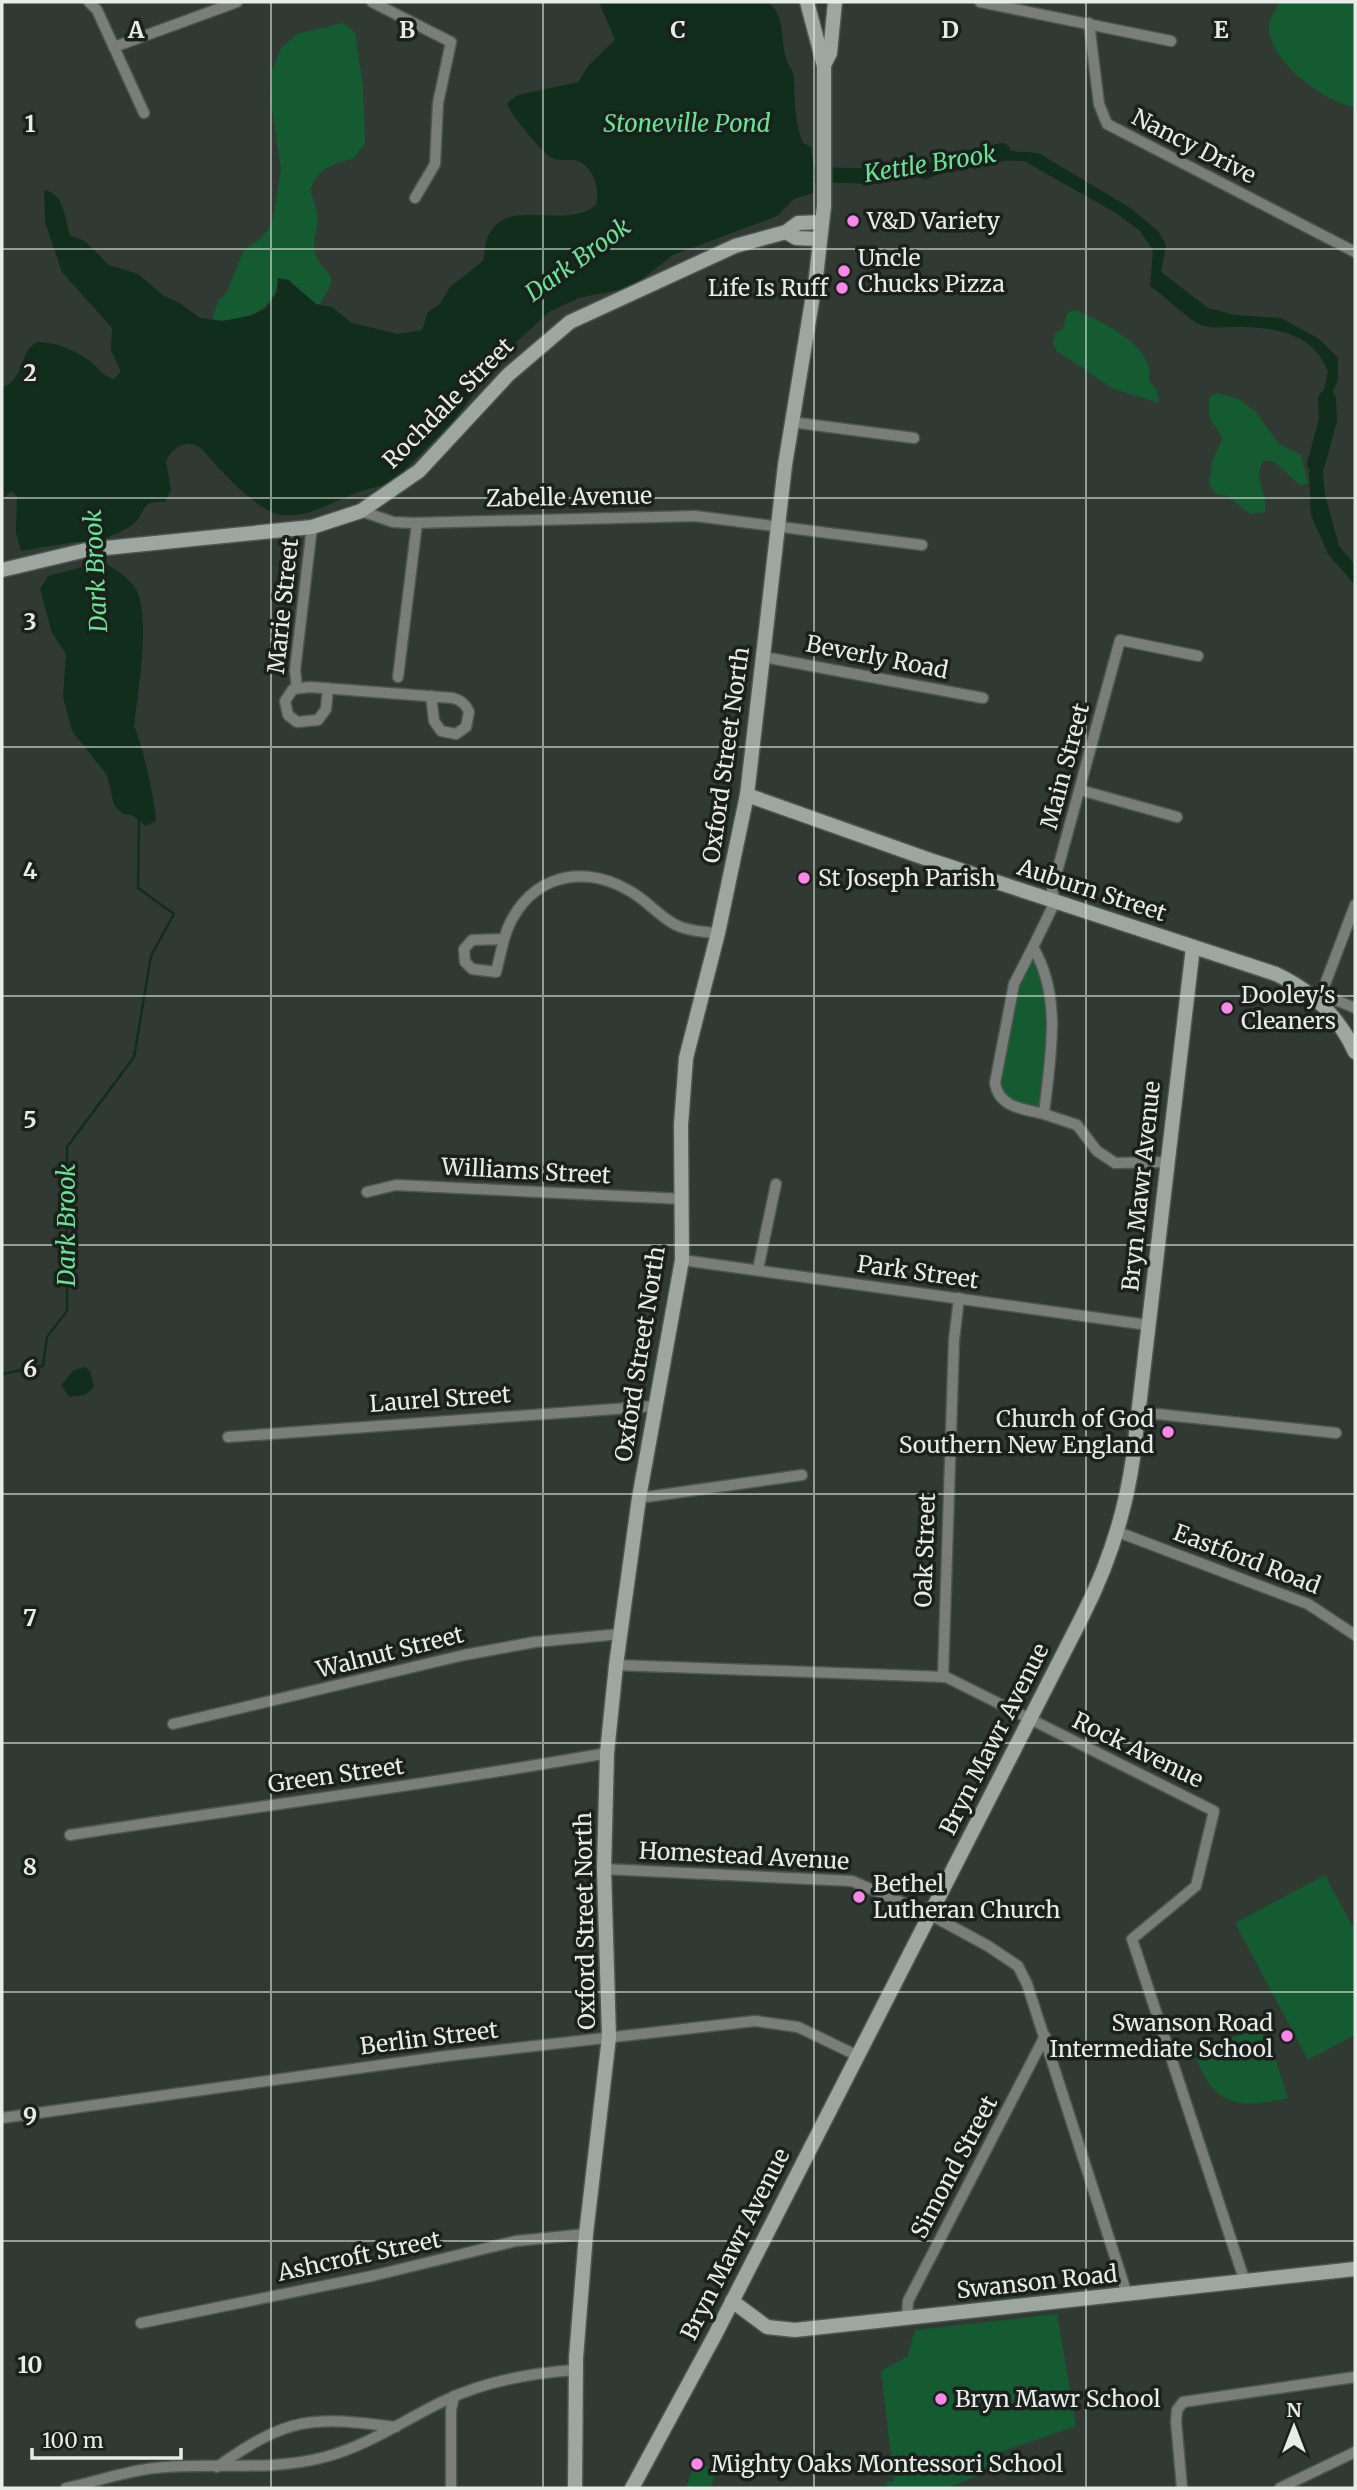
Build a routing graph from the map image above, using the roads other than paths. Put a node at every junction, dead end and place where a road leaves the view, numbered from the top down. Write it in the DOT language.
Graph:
graph roads {
  1 [pos="89,2"];
  2 [pos="237,2"];
  3 [pos="372,2"];
  4 [pos="807,2"];
  5 [pos="835,2"];
  6 [pos="981,2"];
  7 [pos="1089,23"];
  8 [pos="1171,41"];
  9 [pos="114,47"];
  10 [pos="824,66"];
  11 [pos="144,113"];
  12 [pos="415,198"];
  13 [pos="822,222"];
  14 [pos="786,232"];
  15 [pos="820,239"];
  16 [pos="1355,252"];
  17 [pos="791,422"];
  18 [pos="914,438"];
  19 [pos="361,512"];
  20 [pos="416,523"];
  21 [pos="778,525"];
  22 [pos="312,527"];
  23 [pos="922,545"];
  24 [pos="2,570"];
  25 [pos="1198,656"];
  26 [pos="764,657"];
  27 [pos="398,677"];
  28 [pos="297,688"];
  29 [pos="328,688"];
  30 [pos="431,696"];
  31 [pos="983,698"];
  32 [pos="1080,790"];
  33 [pos="747,795"];
  34 [pos="1177,817"];
  35 [pos="1055,902"];
  36 [pos="1355,905"];
  37 [pos="718,933"];
  38 [pos="504,939"];
  39 [pos="1033,947"];
  40 [pos="1193,947"];
  41 [pos="1319,1000"];
  42 [pos="1355,1008"];
  43 [pos="1355,1052"];
  44 [pos="1044,1115"];
  45 [pos="1167,1161"];
  46 [pos="776,1184"];
  47 [pos="367,1192"];
  48 [pos="683,1199"];
  49 [pos="682,1260"];
  50 [pos="758,1269"];
  51 [pos="959,1298"];
  52 [pos="1148,1325"];
  53 [pos="656,1406"];
  54 [pos="1138,1412"];
  55 [pos="1336,1433"];
  56 [pos="228,1437"];
  57 [pos="802,1475"];
  58 [pos="639,1498"];
  59 [pos="1118,1532"];
  60 [pos="620,1634"];
  61 [pos="1355,1635"];
  62 [pos="617,1665"];
  63 [pos="943,1676"];
  64 [pos="1030,1720"];
  65 [pos="173,1724"];
  66 [pos="607,1753"];
  67 [pos="70,1835"];
  68 [pos="604,1870"];
  69 [pos="929,1914"];
  70 [pos="1045,2036"];
  71 [pos="609,2037"];
  72 [pos="856,2056"];
  73 [pos="2,2118"];
  74 [pos="586,2234"];
  75 [pos="1355,2269"];
  76 [pos="1245,2282"];
  77 [pos="1127,2294"];
  78 [pos="732,2301"];
  79 [pos="907,2319"];
  80 [pos="141,2323"];
  81 [pos="575,2370"];
  82 [pos="1355,2377"];
  83 [pos="454,2396"];
  84 [pos="396,2427"];
  85 [pos="1355,2452"];
  86 [pos="217,2467"];
  87 [pos="66,2488"];
  88 [pos="451,2488"];
  89 [pos="575,2488"];
  90 [pos="632,2488"];
  91 [pos="1182,2488"];
  92 [pos="1280,2488"];
  1 -- 9 [label="street"];
  2 -- 9 [label="street"];
  3 -- 12 [label="street"];
  4 -- 10 [label="street"];
  5 -- 10 [label="street"];
  6 -- 7 [label="street"];
  7 -- 8 [label="street"];
  7 -- 16 [label="street, Nancy Drive"];
  9 -- 11 [label="street"];
  10 -- 13 [label="street, Oxford Street North"];
  13 -- 14 [label="street, Rochdale Street"];
  13 -- 15 [label="street, Oxford Street North"];
  14 -- 15 [label="street, Rochdale Street"];
  14 -- 19 [label="street, Rochdale Street"];
  15 -- 17 [label="street, Oxford Street North"];
  17 -- 18 [label="street"];
  17 -- 21 [label="street, Oxford Street North"];
  19 -- 20 [label="street, Zabelle Avenue"];
  19 -- 22 [label="street, Rochdale Street"];
  20 -- 21 [label="street, Zabelle Avenue"];
  20 -- 27 [label="street"];
  21 -- 23 [label="street, Zabelle Avenue"];
  21 -- 26 [label="street, Oxford Street North"];
  22 -- 24 [label="street, Rochdale Street"];
  22 -- 28 [label="street, Marie Street"];
  25 -- 32 [label="street, Main Street"];
  26 -- 31 [label="street, Beverly Road"];
  26 -- 33 [label="street, Oxford Street North"];
  28 -- 29 [label="street"];
  28 -- 29 [label="street"];
  29 -- 30 [label="street"];
  32 -- 34 [label="street"];
  32 -- 35 [label="street, Main Street"];
  33 -- 35 [label="street, Auburn Street"];
  33 -- 37 [label="street, Oxford Street North"];
  35 -- 39 [label="street"];
  35 -- 40 [label="street, Auburn Street"];
  36 -- 41 [label="street"];
  37 -- 38 [label="street"];
  37 -- 48 [label="street, Oxford Street North"];
  39 -- 44 [label="street"];
  39 -- 44 [label="street"];
  40 -- 41 [label="street, Auburn Street"];
  40 -- 45 [label="street, Bryn Mawr Avenue"];
  41 -- 42 [label="street"];
  41 -- 43 [label="street, Auburn Street"];
  44 -- 45 [label="street"];
  45 -- 52 [label="street, Bryn Mawr Avenue"];
  46 -- 50 [label="street"];
  47 -- 48 [label="street, Williams Street"];
  48 -- 49 [label="street, Oxford Street North"];
  49 -- 50 [label="street, Park Street"];
  49 -- 53 [label="street, Oxford Street North"];
  50 -- 51 [label="street, Park Street"];
  51 -- 52 [label="street, Park Street"];
  51 -- 63 [label="street, Oak Street"];
  52 -- 54 [label="street, Bryn Mawr Avenue"];
  53 -- 56 [label="street, Laurel Street"];
  53 -- 58 [label="street, Oxford Street North"];
  54 -- 55 [label="street"];
  54 -- 59 [label="street, Bryn Mawr Avenue"];
  57 -- 58 [label="street"];
  58 -- 60 [label="street, Oxford Street North"];
  59 -- 61 [label="street, Eastford Road"];
  59 -- 64 [label="street, Bryn Mawr Avenue"];
  60 -- 62 [label="street, Oxford Street North"];
  60 -- 65 [label="street, Walnut Street"];
  62 -- 63 [label="street, Rock Avenue"];
  62 -- 66 [label="street, Oxford Street North"];
  63 -- 64 [label="street, Rock Avenue"];
  64 -- 69 [label="street, Bryn Mawr Avenue"];
  64 -- 76 [label="street, Rock Avenue"];
  66 -- 67 [label="street, Green Street"];
  66 -- 68 [label="street, Oxford Street North"];
  68 -- 69 [label="street, Homestead Avenue"];
  68 -- 71 [label="street, Oxford Street North"];
  69 -- 70 [label="street, Homestead Avenue"];
  69 -- 72 [label="street, Bryn Mawr Avenue"];
  70 -- 77 [label="street, Homestead Avenue"];
  70 -- 79 [label="street, Simond Street"];
  71 -- 72 [label="street, Berlin Street"];
  71 -- 73 [label="street, Berlin Street"];
  71 -- 74 [label="street, Oxford Street North"];
  72 -- 78 [label="street, Bryn Mawr Avenue"];
  74 -- 80 [label="street, Ashcroft Street"];
  74 -- 81 [label="street, Oxford Street North"];
  75 -- 76 [label="street, Swanson Road"];
  76 -- 77 [label="street, Swanson Road"];
  77 -- 79 [label="street, Swanson Road"];
  78 -- 79 [label="street, Swanson Road"];
  78 -- 90 [label="street, Bryn Mawr Avenue"];
  81 -- 83 [label="street"];
  81 -- 89 [label="street, Oxford Street North"];
  82 -- 91 [label="street"];
  83 -- 84 [label="street"];
  83 -- 88 [label="street"];
  84 -- 86 [label="street"];
  84 -- 86 [label="street"];
  85 -- 92 [label="street"];
  86 -- 87 [label="street"];
}
